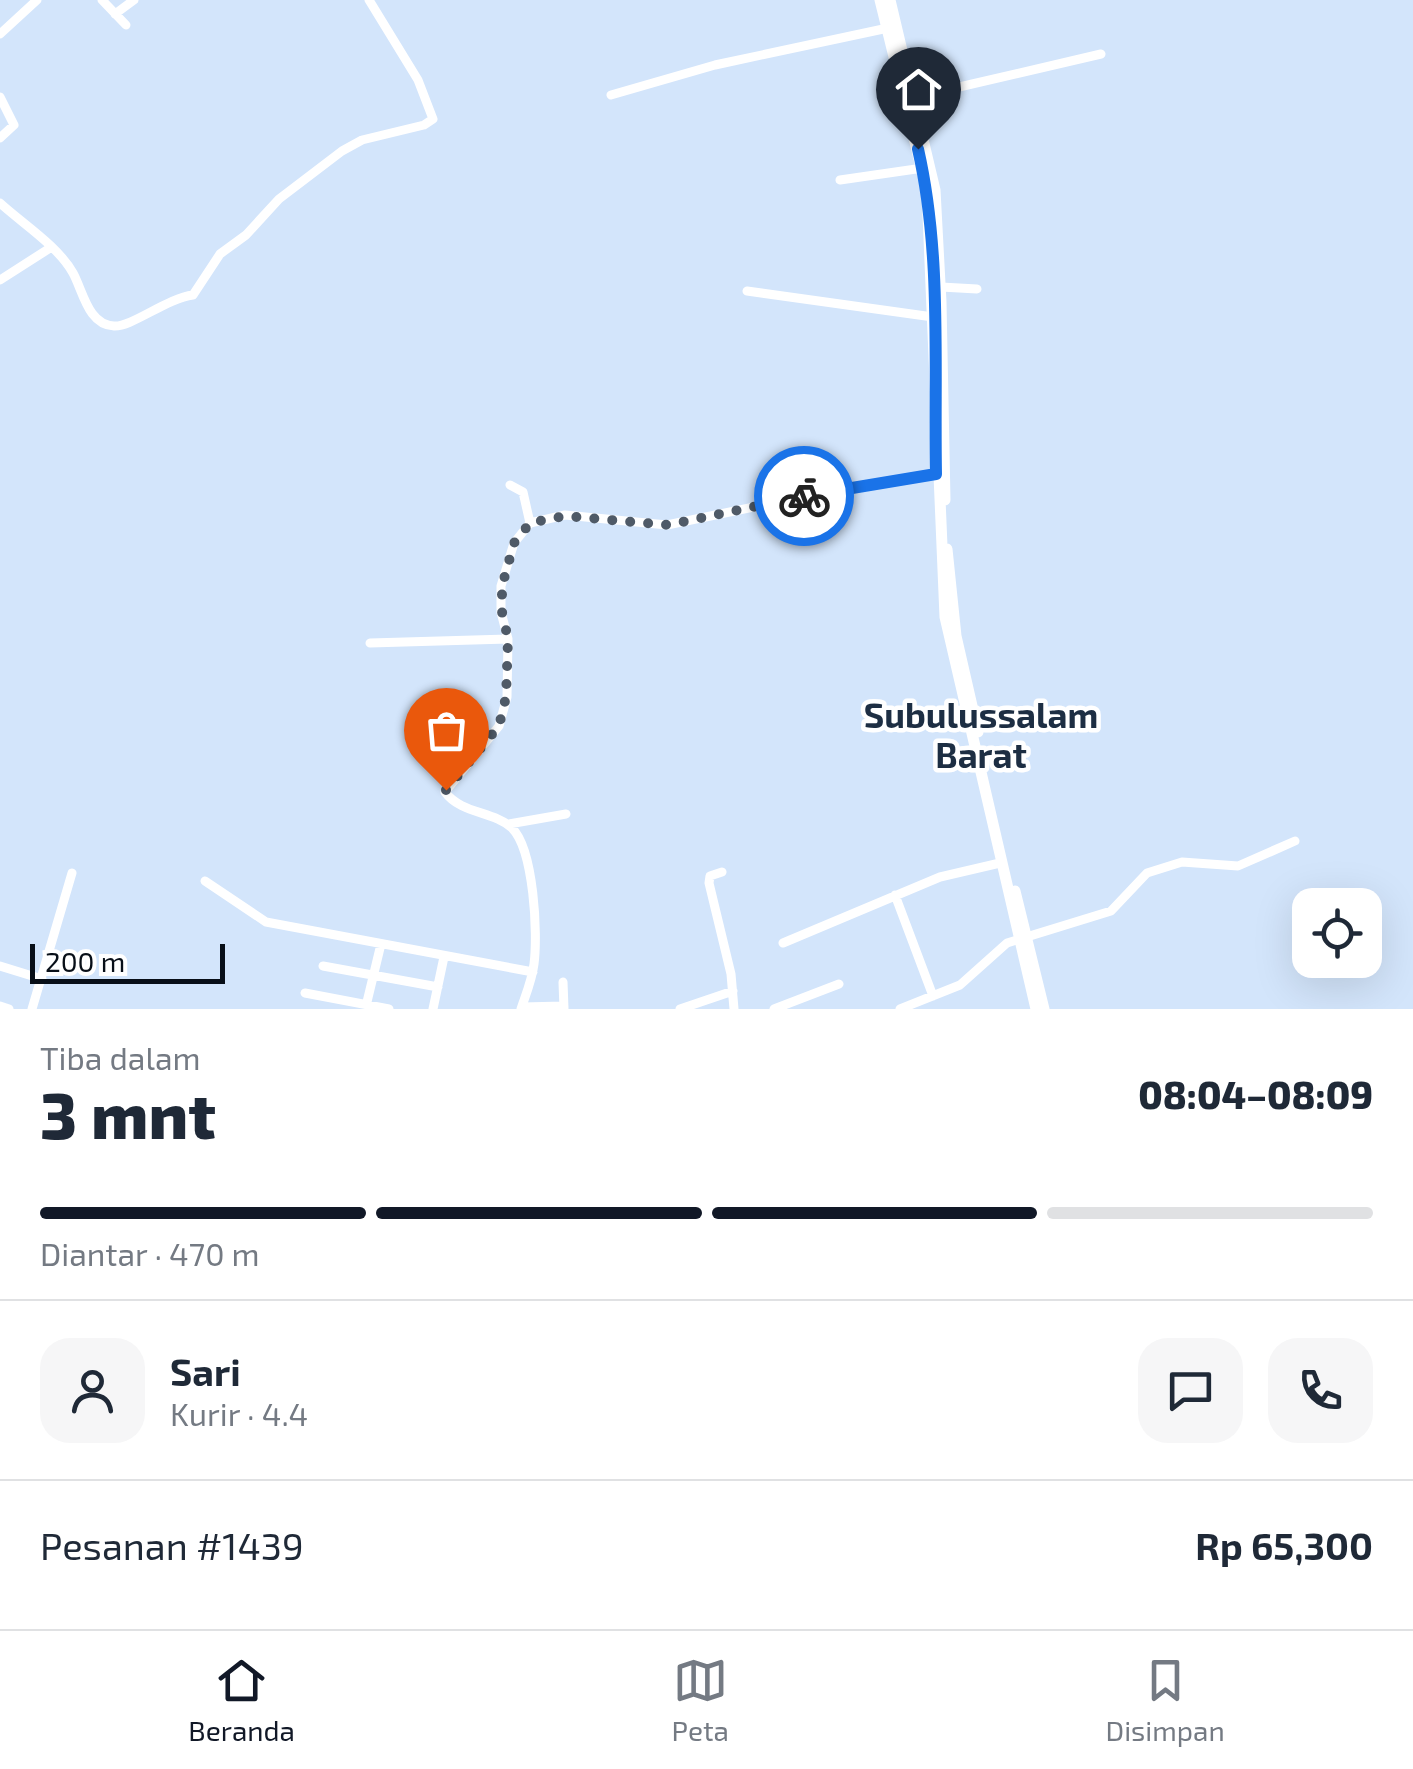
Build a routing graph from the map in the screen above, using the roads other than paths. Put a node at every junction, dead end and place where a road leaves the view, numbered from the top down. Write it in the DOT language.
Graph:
graph roads {
  1 [pos="36,0"];
  2 [pos="102,0"];
  3 [pos="134,0"];
  4 [pos="369,0"];
  5 [pos="880,0"];
  6 [pos="890,0"];
  7 [pos="115,14"];
  8 [pos="126,25"];
  9 [pos="888,28"];
  10 [pos="0,34"];
  11 [pos="1101,54"];
  12 [pos="611,95"];
  13 [pos="0,97"];
  14 [pos="916,97"];
  15 [pos="0,138"];
  16 [pos="923,149"];
  17 [pos="923,168"];
  18 [pos="840,180"];
  19 [pos="0,203"];
  20 [pos="50,248"];
  21 [pos="0,280"];
  22 [pos="941,287"];
  23 [pos="976,289"];
  24 [pos="747,291"];
  25 [pos="933,317"];
  26 [pos="940,474"];
  27 [pos="510,485"];
  28 [pos="530,523"];
  29 [pos="952,636"];
  30 [pos="508,639"];
  31 [pos="370,643"];
  32 [pos="566,814"];
  33 [pos="509,824"];
  34 [pos="1295,842"];
  35 [pos="1000,863"];
  36 [pos="722,872"];
  37 [pos="72,873"];
  38 [pos="205,882"];
  39 [pos="896,896"];
  40 [pos="1022,936"];
  41 [pos="783,943"];
  42 [pos="381,944"];
  43 [pos="444,957"];
  44 [pos="0,966"];
  45 [pos="323,966"];
  46 [pos="532,972"];
  47 [pos="373,975"];
  48 [pos="42,979"];
  49 [pos="563,982"];
  50 [pos="839,984"];
  51 [pos="438,987"];
  52 [pos="733,991"];
  53 [pos="305,993"];
  54 [pos="935,996"];
  55 [pos="0,1006"];
  56 [pos="366,1007"];
  57 [pos="521,1008"];
  58 [pos="564,1008"];
  59 [pos="9,1009"];
  60 [pos="32,1009"];
  61 [pos="389,1009"];
  62 [pos="433,1009"];
  63 [pos="680,1009"];
  64 [pos="734,1009"];
  65 [pos="774,1009"];
  66 [pos="900,1009"];
  67 [pos="940,1009"];
  68 [pos="1036,1009"];
  69 [pos="1044,1009"];
  1 -- 10 [label="street"];
  2 -- 7 [label="street"];
  3 -- 7 [label="street"];
  4 -- 20 [label="street"];
  5 -- 9 [label="main road"];
  6 -- 14 [label="main road"];
  7 -- 8 [label="street"];
  9 -- 12 [label="street"];
  9 -- 16 [label="main road"];
  11 -- 14 [label="street"];
  13 -- 15 [label="street"];
  14 -- 16 [label="main road"];
  16 -- 17 [label="main road"];
  16 -- 22 [label="main road"];
  17 -- 18 [label="street"];
  17 -- 25 [label="main road"];
  19 -- 20 [label="street"];
  20 -- 21 [label="street"];
  22 -- 23 [label="street"];
  22 -- 26 [label="main road"];
  24 -- 25 [label="street"];
  25 -- 26 [label="main road"];
  26 -- 28 [label="street"];
  26 -- 29 [label="main road"];
  27 -- 28 [label="street"];
  28 -- 30 [label="street"];
  29 -- 35 [label="main road"];
  29 -- 40 [label="main road"];
  30 -- 31 [label="street"];
  30 -- 33 [label="street"];
  32 -- 33 [label="street"];
  33 -- 46 [label="street"];
  34 -- 40 [label="street"];
  35 -- 39 [label="street"];
  35 -- 40 [label="main road"];
  36 -- 52 [label="street"];
  37 -- 48 [label="street"];
  38 -- 42 [label="street"];
  39 -- 41 [label="street"];
  39 -- 54 [label="street"];
  40 -- 54 [label="street"];
  40 -- 68 [label="main road"];
  40 -- 69 [label="main road"];
  42 -- 43 [label="street"];
  42 -- 47 [label="street"];
  43 -- 46 [label="street"];
  43 -- 51 [label="street"];
  44 -- 48 [label="street"];
  45 -- 47 [label="street"];
  46 -- 57 [label="street"];
  47 -- 51 [label="street"];
  47 -- 56 [label="street"];
  48 -- 60 [label="street"];
  49 -- 58 [label="street"];
  50 -- 65 [label="street"];
  51 -- 62 [label="street"];
  52 -- 63 [label="street"];
  52 -- 64 [label="street"];
  53 -- 56 [label="street"];
  54 -- 66 [label="street"];
  54 -- 67 [label="street"];
  55 -- 59 [label="street"];
  56 -- 61 [label="street"];
  57 -- 58 [label="street"];
}
